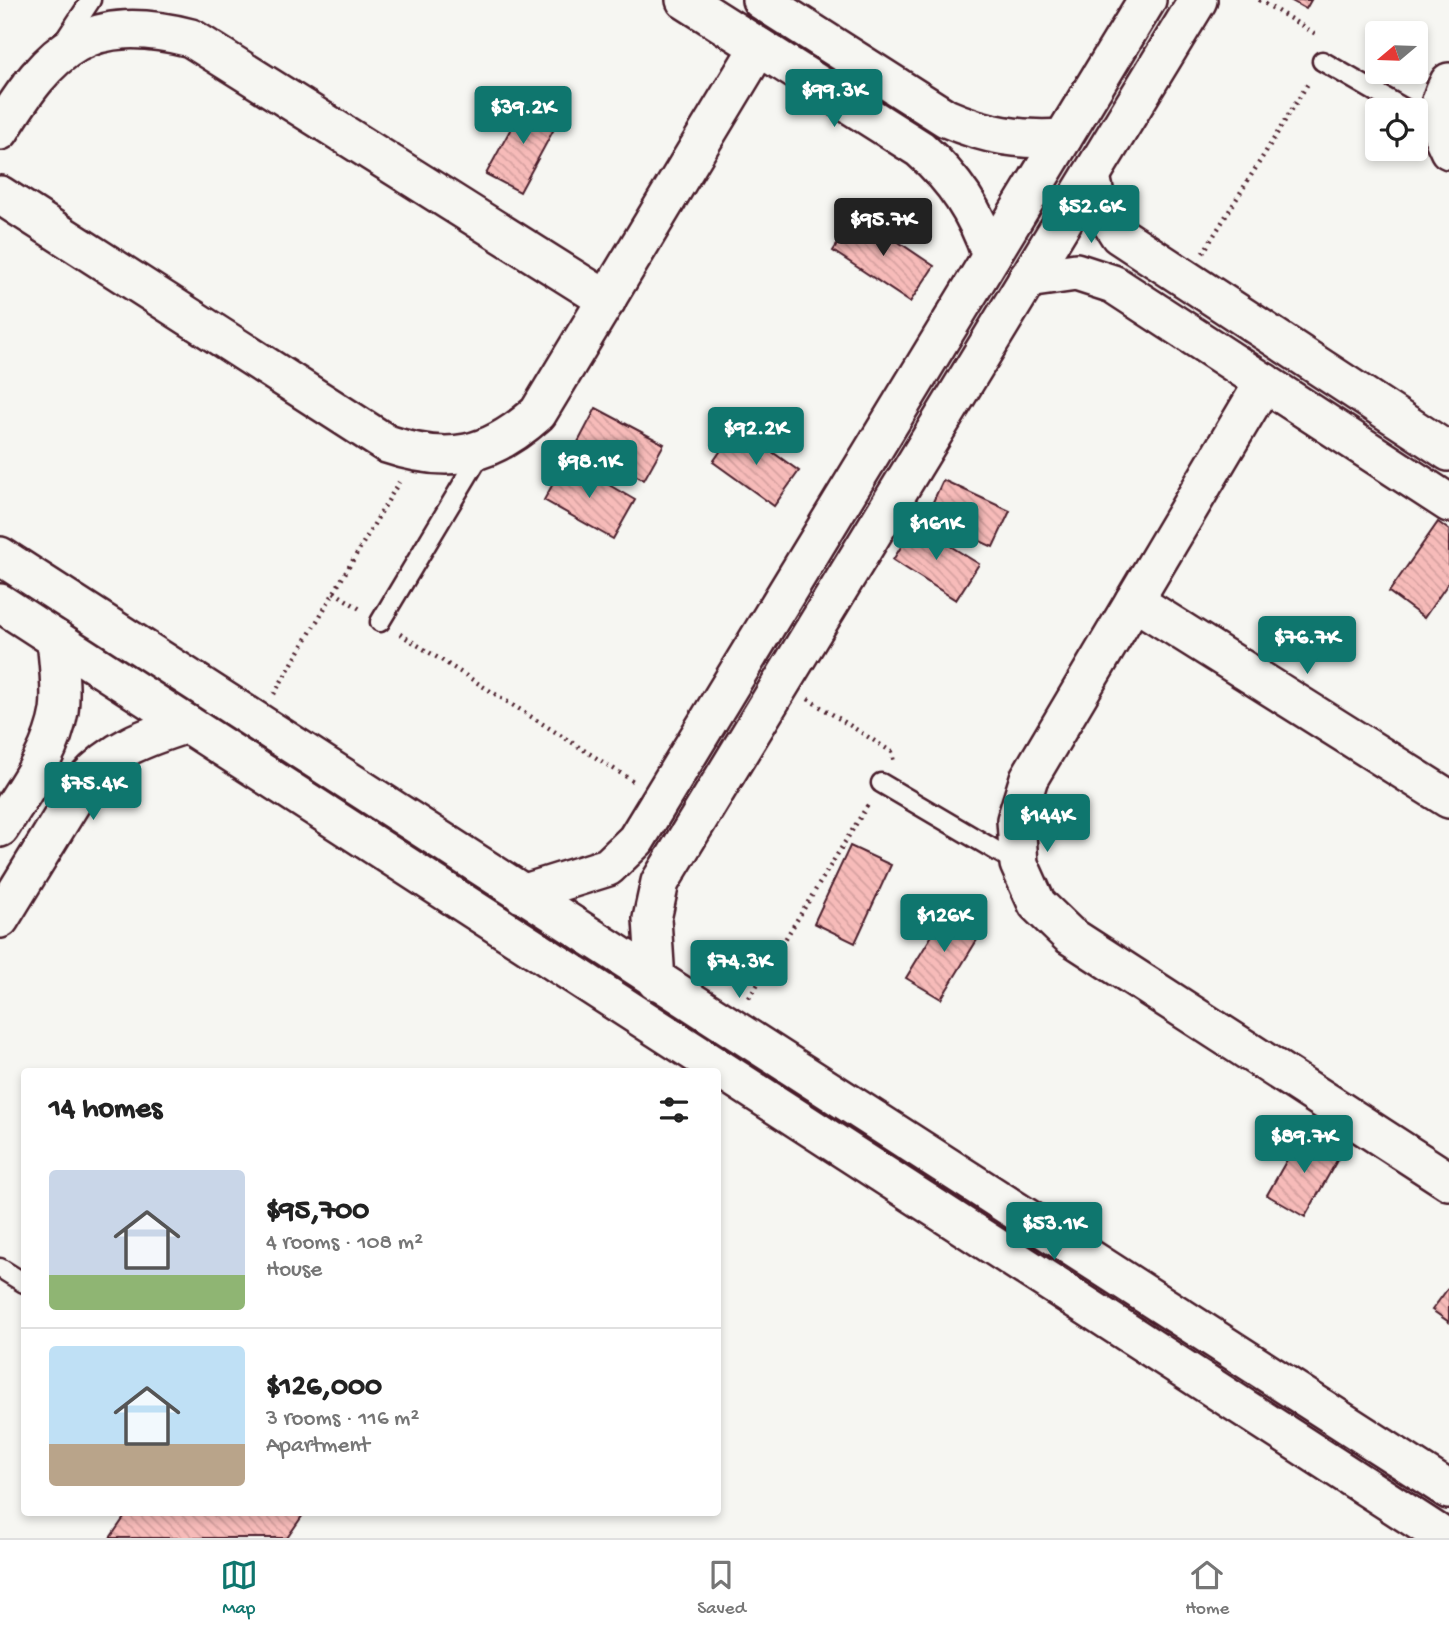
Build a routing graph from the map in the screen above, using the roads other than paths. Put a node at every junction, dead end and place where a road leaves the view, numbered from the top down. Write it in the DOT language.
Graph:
graph roads {
  1 [pos="91,0"];
  2 [pos="685,0"];
  3 [pos="761,0"];
  4 [pos="1147,0"];
  5 [pos="1198,0"];
  6 [pos="797,10"];
  7 [pos="759,47"];
  8 [pos="53,59"];
  9 [pos="1322,61"];
  10 [pos="1449,82"];
  11 [pos="1385,98"];
  12 [pos="0,131"];
  13 [pos="1434,131"];
  14 [pos="1063,138"];
  15 [pos="1091,176"];
  16 [pos="0,195"];
  17 [pos="1135,247"];
  18 [pos="991,256"];
  19 [pos="1027,279"];
  20 [pos="1113,284"];
  21 [pos="607,300"];
  22 [pos="1264,382"];
  23 [pos="483,450"];
  24 [pos="1449,452"];
  25 [pos="1449,503"];
  26 [pos="0,556"];
  27 [pos="1134,601"];
  28 [pos="0,603"];
  29 [pos="380,622"];
  30 [pos="56,639"];
  31 [pos="187,723"];
  32 [pos="44,756"];
  33 [pos="84,782"];
  34 [pos="881,783"];
  35 [pos="1449,799"];
  36 [pos="654,809"];
  37 [pos="0,828"];
  38 [pos="684,842"];
  39 [pos="1019,864"];
  40 [pos="522,894"];
  41 [pos="0,919"];
  42 [pos="656,981"];
  43 [pos="720,1068"];
  44 [pos="721,1069"];
  45 [pos="1448,1177"];
  46 [pos="1090,1260"];
  47 [pos="0,1268"];
  48 [pos="21,1281"];
  49 [pos="1069,1294"];
  50 [pos="1449,1490"];
  51 [pos="1446,1538"];
  1 -- 8 [label="lane"];
  2 -- 7 [label="street"];
  3 -- 6 [label="street"];
  4 -- 14 [label="street"];
  5 -- 15 [label="street"];
  6 -- 14 [label="street"];
  7 -- 18 [label="street"];
  7 -- 21 [label="street"];
  8 -- 12 [label="street"];
  8 -- 21 [label="street"];
  9 -- 11 [label="lane"];
  10 -- 13 [label="street"];
  14 -- 18 [label="street"];
  15 -- 17 [label="street"];
  15 -- 19 [label="street"];
  16 -- 23 [label="street"];
  17 -- 20 [label="street"];
  17 -- 24 [label="street"];
  18 -- 36 [label="street"];
  19 -- 20 [label="street"];
  19 -- 38 [label="street"];
  20 -- 22 [label="street"];
  21 -- 23 [label="street"];
  22 -- 25 [label="street"];
  22 -- 27 [label="street"];
  23 -- 29 [label="lane"];
  26 -- 40 [label="street"];
  27 -- 35 [label="street"];
  27 -- 39 [label="street"];
  28 -- 30 [label="street"];
  30 -- 31 [label="street"];
  30 -- 32 [label="street"];
  31 -- 33 [label="street"];
  31 -- 43 [label="street"];
  32 -- 33 [label="street"];
  32 -- 37 [label="street"];
  33 -- 41 [label="street"];
  34 -- 39 [label="lane"];
  36 -- 38 [label="street"];
  36 -- 40 [label="street"];
  38 -- 42 [label="street"];
  39 -- 45 [label="street"];
  40 -- 42 [label="street"];
  42 -- 46 [label="street"];
  44 -- 49 [label="street"];
  46 -- 49 [label="street"];
  46 -- 50 [label="street"];
  47 -- 48 [label="lane"];
  49 -- 51 [label="street"];
}
